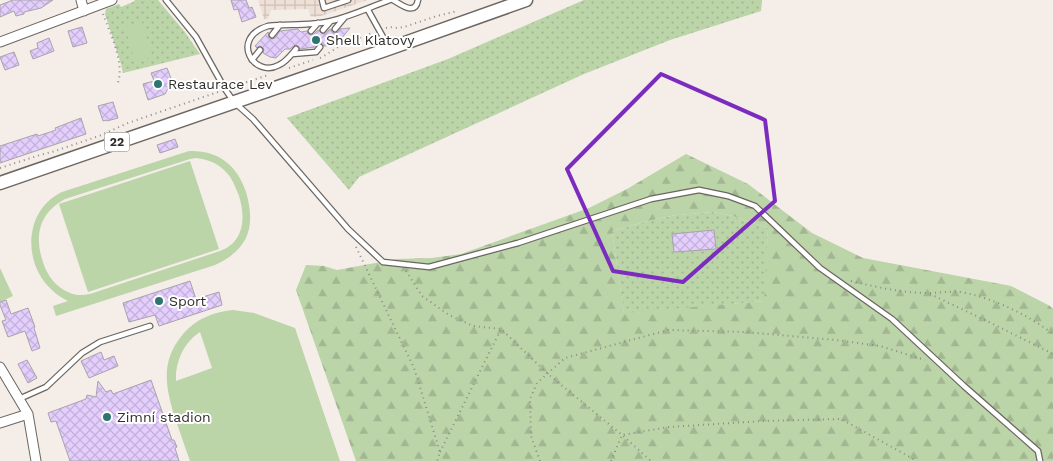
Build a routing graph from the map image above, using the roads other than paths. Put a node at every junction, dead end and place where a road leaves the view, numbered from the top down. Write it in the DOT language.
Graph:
graph roads {
  1 [pos="81,0"];
  2 [pos="112,0"];
  3 [pos="166,0"];
  4 [pos="322,0"];
  5 [pos="348,0"];
  6 [pos="392,0"];
  7 [pos="418,0"];
  8 [pos="526,0"];
  9 [pos="368,10"];
  10 [pos="84,11"];
  11 [pos="345,17"];
  12 [pos="330,21"];
  13 [pos="318,23"];
  14 [pos="280,25"];
  15 [pos="335,29"];
  16 [pos="323,30"];
  17 [pos="311,31"];
  18 [pos="272,35"];
  19 [pos="0,42"];
  20 [pos="320,47"];
  21 [pos="308,48"];
  22 [pos="296,49"];
  23 [pos="388,49"];
  24 [pos="260,50"];
  25 [pos="304,53"];
  26 [pos="292,54"];
  27 [pos="252,60"];
  28 [pos="234,102"];
  29 [pos="0,182"];
  30 [pos="150,326"];
  31 [pos="0,367"];
  32 [pos="19,399"];
  33 [pos="28,414"];
  34 [pos="0,423"];
  35 [pos="36,461"];
  36 [pos="1040,461"];
  1 -- 10 [label="street"];
  2 -- 10 [label="street"];
  3 -- 28 [label="lane"];
  4 -- 5 [label="lane"];
  6 -- 7 [label="lane"];
  6 -- 9 [label="lane"];
  8 -- 23 [label="main road, 22"];
  9 -- 11 [label="lane"];
  9 -- 23 [label="lane"];
  10 -- 19 [label="street"];
  11 -- 12 [label="lane"];
  11 -- 15 [label="lane"];
  12 -- 13 [label="lane"];
  12 -- 16 [label="lane"];
  13 -- 14 [label="lane"];
  13 -- 17 [label="lane"];
  14 -- 18 [label="lane"];
  14 -- 27 [label="lane"];
  20 -- 25 [label="lane"];
  21 -- 25 [label="lane"];
  22 -- 26 [label="lane"];
  23 -- 28 [label="main road, 22"];
  24 -- 27 [label="lane"];
  25 -- 26 [label="lane"];
  26 -- 27 [label="lane"];
  28 -- 29 [label="main road, 22"];
  28 -- 36 [label="lane"];
  30 -- 32 [label="lane"];
  31 -- 32 [label="street"];
  32 -- 33 [label="street"];
  33 -- 34 [label="street"];
  33 -- 35 [label="street"];
}
